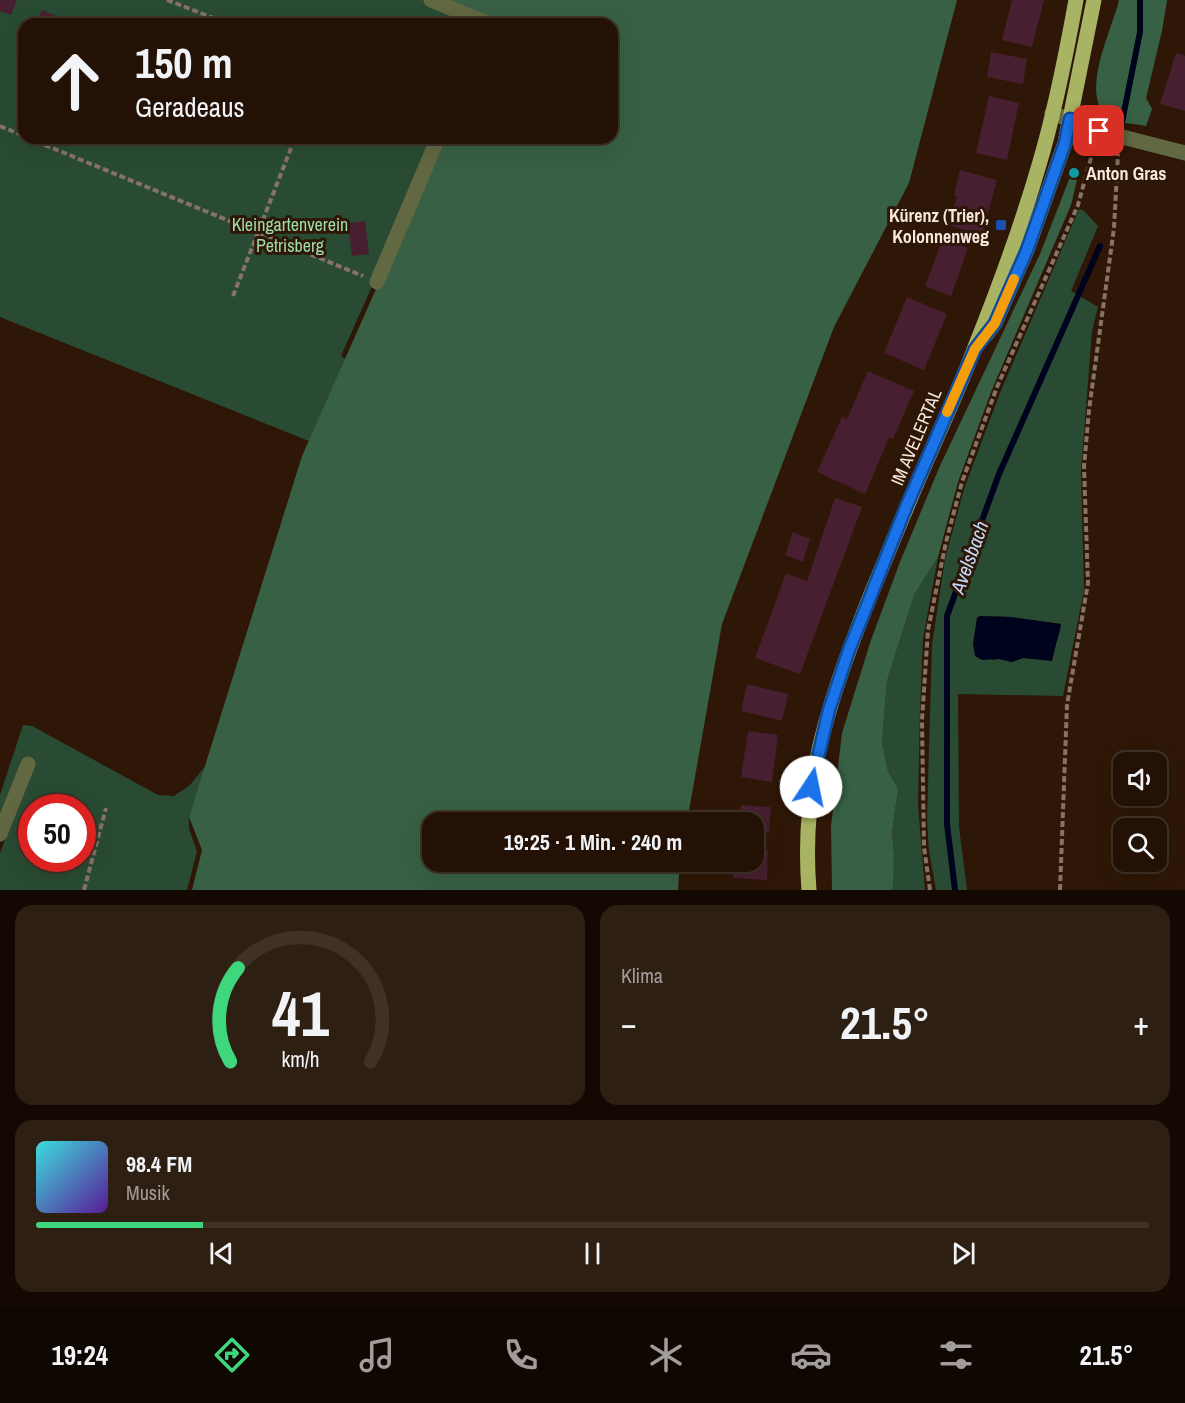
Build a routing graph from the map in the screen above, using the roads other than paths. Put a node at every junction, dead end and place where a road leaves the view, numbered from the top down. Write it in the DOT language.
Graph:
graph roads {
  1 [pos="431,0"];
  2 [pos="1076,0"];
  3 [pos="1094,0"];
  4 [pos="473,18"];
  5 [pos="1052,113"];
  6 [pos="1070,119"];
  7 [pos="435,144"];
  8 [pos="1185,153"];
  9 [pos="377,282"];
  10 [pos="975,349"];
  11 [pos="28,764"];
  12 [pos="0,834"];
  13 [pos="809,890"];
  1 -- 4 [label="street"];
  2 -- 5 [label="main road, IM AVELERTAL"];
  3 -- 6 [label="main road"];
  5 -- 6 [label="street"];
  5 -- 10 [label="main road, IM AVELERTAL"];
  6 -- 8 [label="street"];
  6 -- 10 [label="main road"];
  7 -- 9 [label="street"];
  10 -- 13 [label="main road, IM AVELERTAL"];
  11 -- 12 [label="street"];
}
